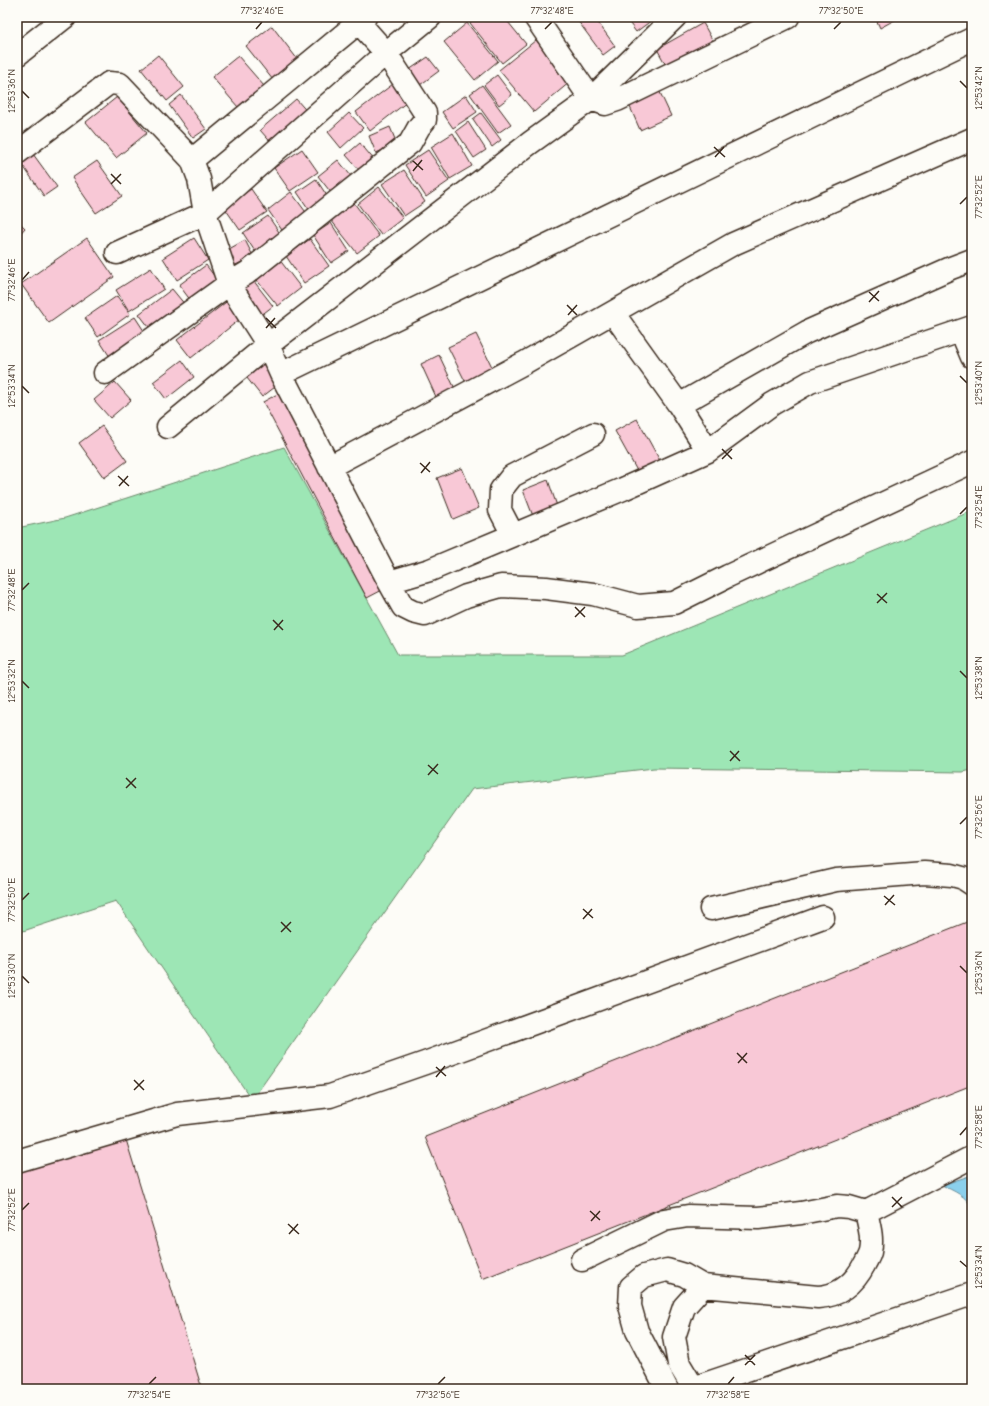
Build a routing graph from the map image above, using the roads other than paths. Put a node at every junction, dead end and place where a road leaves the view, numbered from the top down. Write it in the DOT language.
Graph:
graph roads {
  1 [pos="65,17"];
  2 [pos="430,17"];
  3 [pos="535,17"];
  4 [pos="675,17"];
  5 [pos="788,17"];
  6 [pos="359,19"];
  7 [pos="972,39"];
  8 [pos="386,53"];
  9 [pos="17,55"];
  10 [pos="591,99"];
  11 [pos="972,139"];
  12 [pos="17,153"];
  13 [pos="192,160"];
  14 [pos="205,213"];
  15 [pos="117,253"];
  16 [pos="972,260"];
  17 [pos="229,284"];
  18 [pos="613,313"];
  19 [pos="967,329"];
  20 [pos="268,344"];
  21 [pos="972,357"];
  22 [pos="105,373"];
  23 [pos="281,374"];
  24 [pos="679,405"];
  25 [pos="168,426"];
  26 [pos="593,434"];
  27 [pos="708,451"];
  28 [pos="972,462"];
  29 [pos="329,467"];
  30 [pos="513,536"];
  31 [pos="390,582"];
  32 [pos="972,884"];
  33 [pos="711,909"];
  34 [pos="823,917"];
  35 [pos="972,1157"];
  36 [pos="17,1161"];
  37 [pos="866,1212"];
  38 [pos="582,1260"];
  39 [pos="703,1286"];
  40 [pos="972,1294"];
  41 [pos="693,1388"];
  42 [pos="667,1389"];
  1 -- 9 [label="street"];
  2 -- 8 [label="street"];
  3 -- 10 [label="street"];
  4 -- 10 [label="street"];
  5 -- 10 [label="street"];
  6 -- 8 [label="street"];
  6 -- 13 [label="street"];
  7 -- 23 [label="street"];
  8 -- 14 [label="street"];
  8 -- 17 [label="street"];
  10 -- 20 [label="street"];
  11 -- 18 [label="street"];
  12 -- 13 [label="street"];
  13 -- 14 [label="street"];
  14 -- 15 [label="street"];
  14 -- 17 [label="street"];
  16 -- 24 [label="street"];
  17 -- 20 [label="street"];
  17 -- 22 [label="street"];
  18 -- 24 [label="street"];
  18 -- 29 [label="street"];
  19 -- 21 [label="street"];
  19 -- 27 [label="street"];
  20 -- 23 [label="street"];
  20 -- 25 [label="street"];
  23 -- 29 [label="street"];
  24 -- 27 [label="street"];
  26 -- 30 [label="street"];
  27 -- 30 [label="street"];
  28 -- 31 [label="street"];
  29 -- 31 [label="street"];
  30 -- 31 [label="street"];
  32 -- 33 [label="street"];
  34 -- 36 [label="street"];
  35 -- 37 [label="street"];
  37 -- 38 [label="street"];
  37 -- 39 [label="street"];
  39 -- 41 [label="street"];
  39 -- 42 [label="street"];
  40 -- 41 [label="street"];
}
